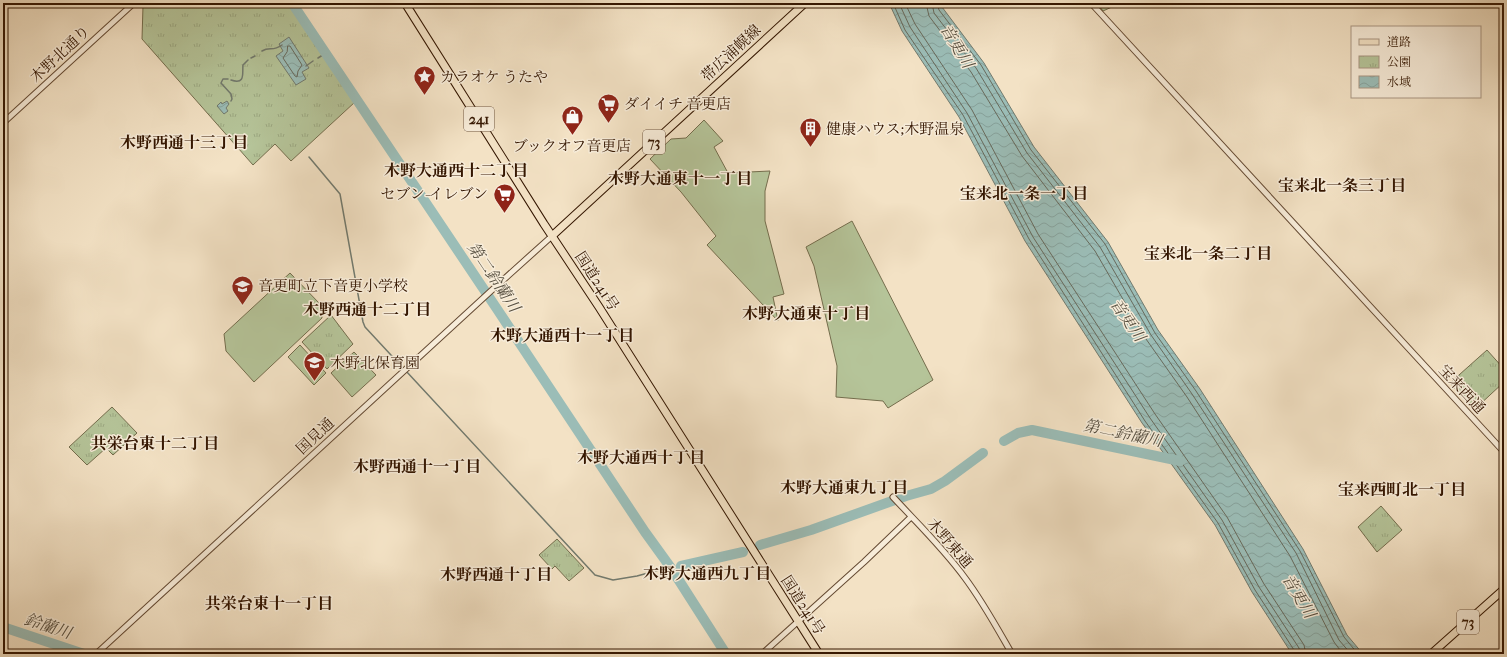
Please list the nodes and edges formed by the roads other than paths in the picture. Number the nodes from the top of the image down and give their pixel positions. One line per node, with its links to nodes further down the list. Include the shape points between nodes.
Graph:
1 (134, 3): 5 (street, 木野北通り)
2 (405, 3): 6 (main road, 国道241号 / 241)
3 (805, 3): 6 (main road, 帯広浦幌線 / 73)
4 (1091, 3): 7 (street, 宝来西通)
5 (3, 123)
6 (552, 236): 11 (main road, 国道241号 / 241); 12 (street, 国見通)
7 (1504, 452)
8 (893, 498): 9 (street)
9 (911, 517): 11 (street, 木野東通); 15 (street, 木野東通, via 965,578)
10 (1504, 589): 16 (main road, 73)
11 (798, 621): 13 (street, 木野東通); 14 (main road, 国道241号 / 241)
12 (97, 653)
13 (762, 654)
14 (819, 654)
15 (1012, 654)
16 (1431, 654)

